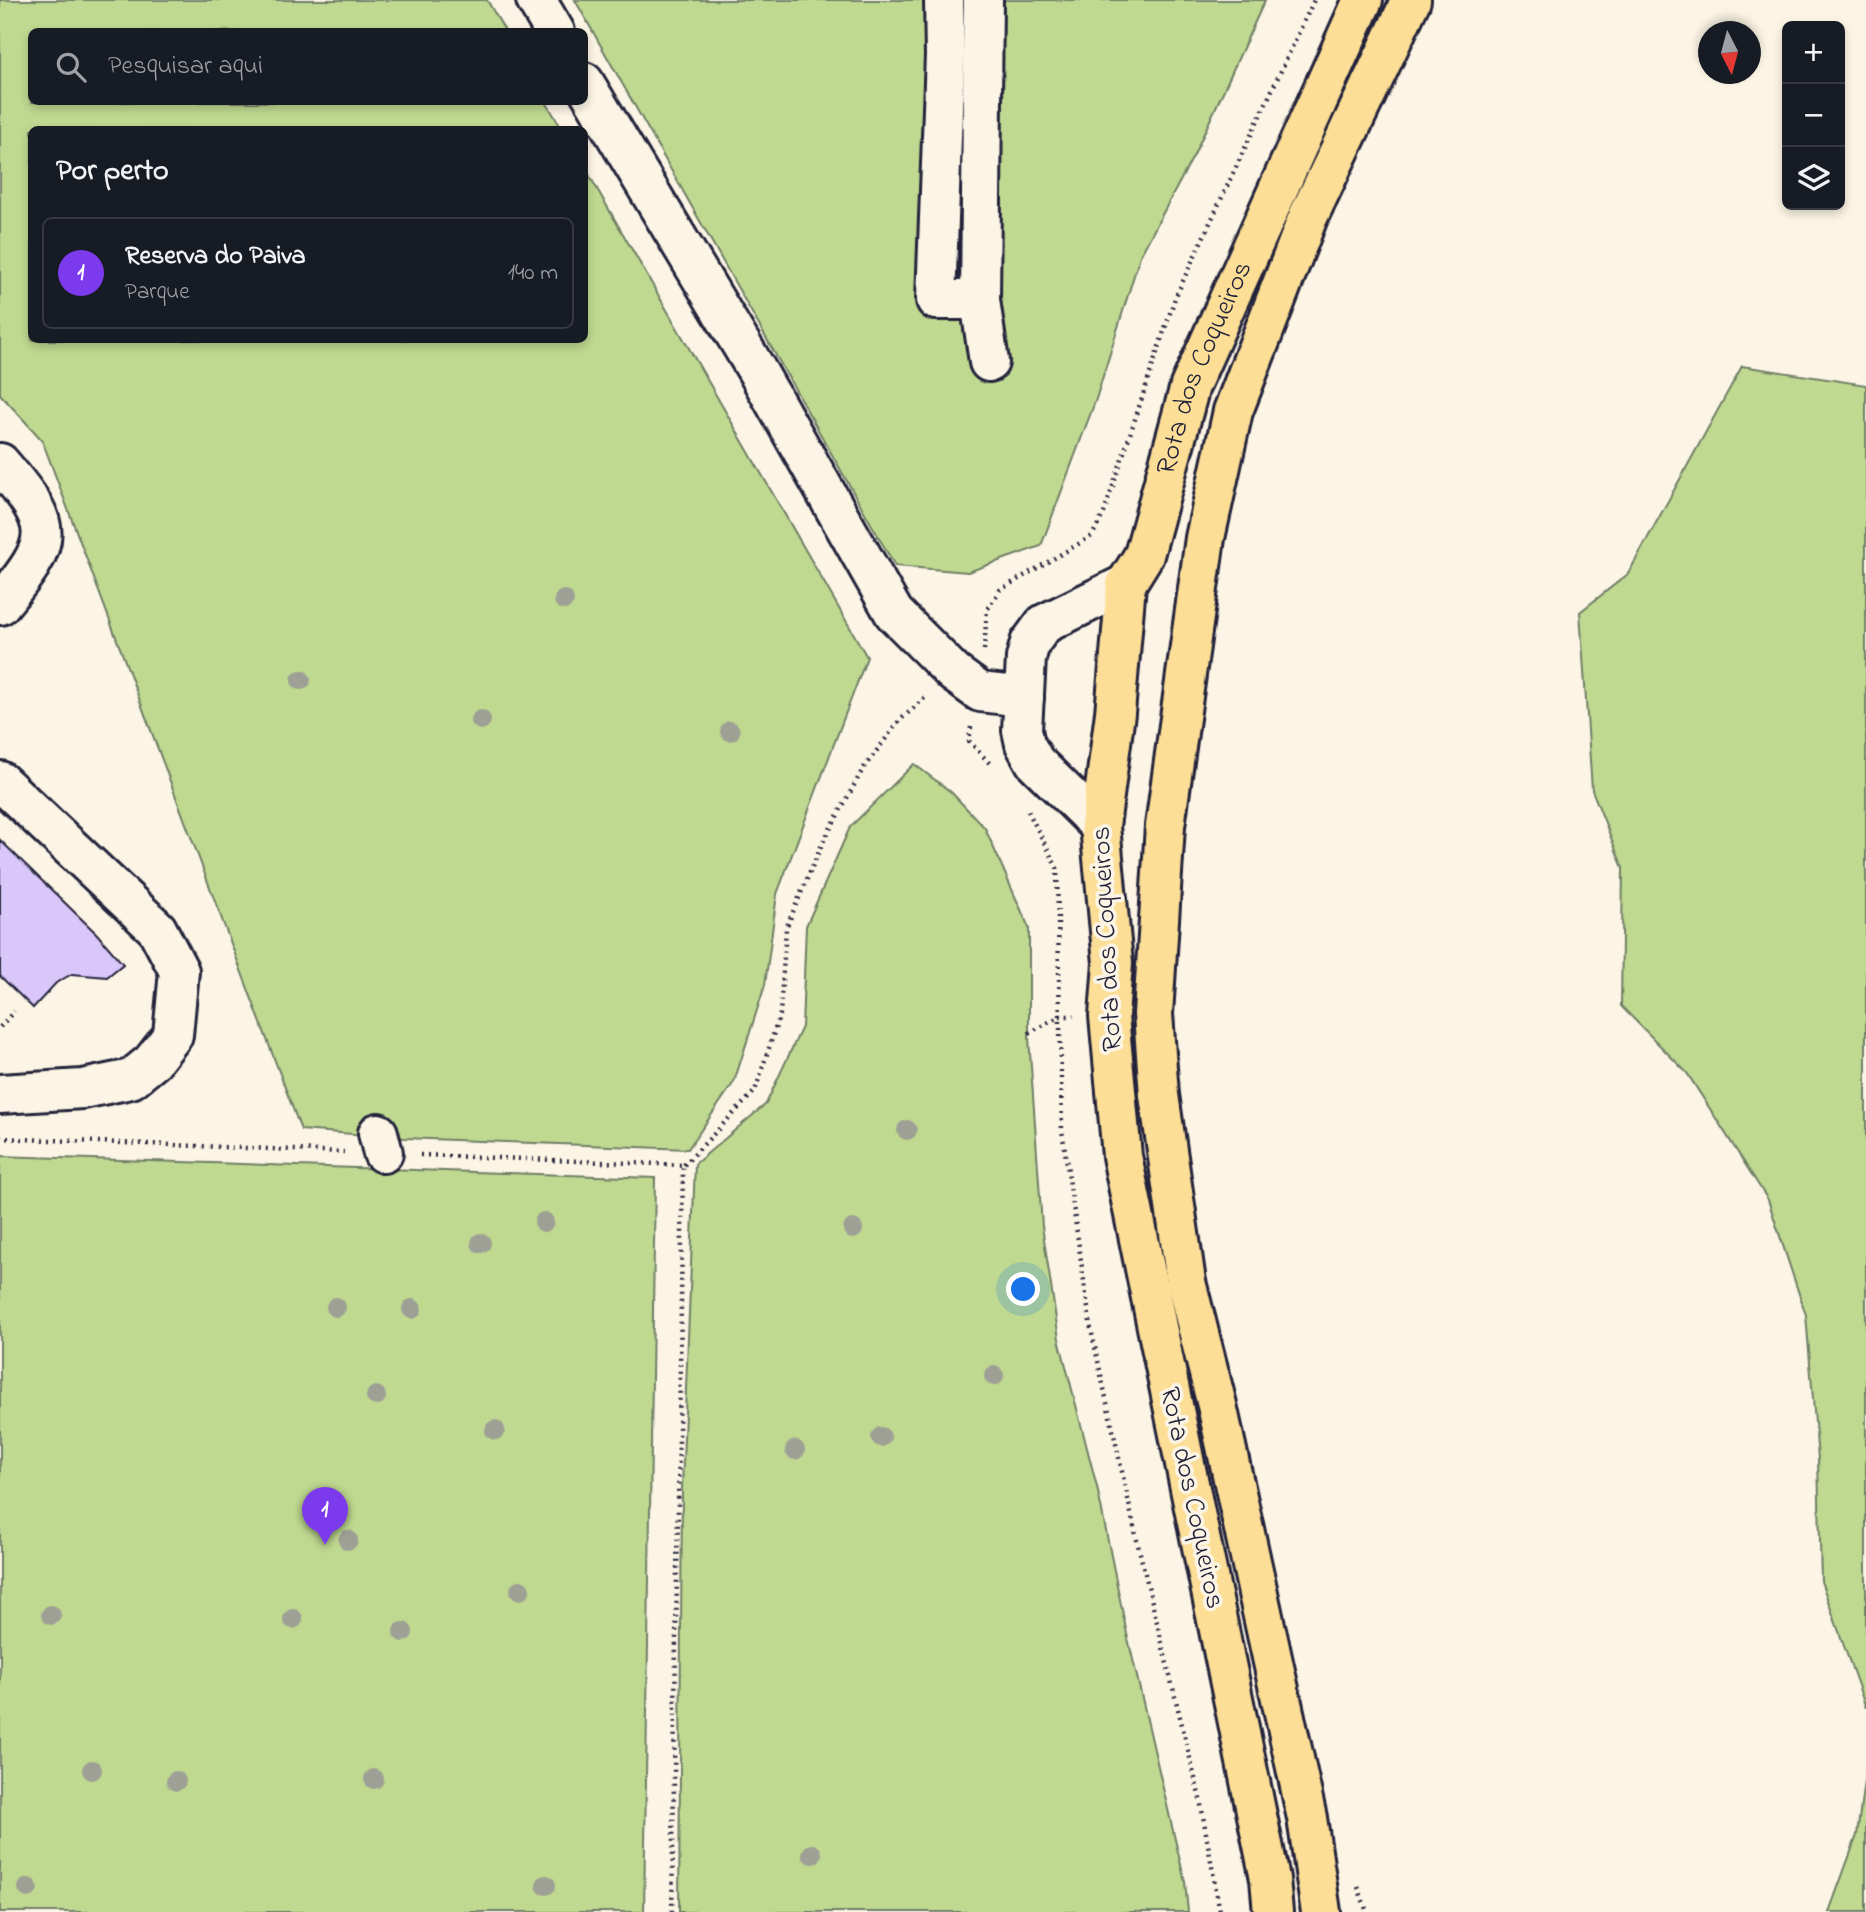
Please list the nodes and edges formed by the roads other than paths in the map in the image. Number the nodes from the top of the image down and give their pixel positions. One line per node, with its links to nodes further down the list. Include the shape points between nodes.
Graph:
1 (536, 0): 6 (street)
2 (944, 0): 7 (street)
3 (983, 0): 8 (street)
4 (1363, 0): 13 (main road, Rota dos Coqueiros, via 1190,386 1143,555)
5 (1410, 0): 20 (main road, Rota dos Coqueiros, via 1308,217 1233,411 1205,538 1165,825 1153,1014 1159,1095 1186,1282 1307,1818)
6 (553, 28)
7 (945, 55): 8 (street); 10 (street, via 936,300)
8 (984, 55): 10 (street)
9 (588, 89): 15 (street, via 894,613 954,673 980,692)
10 (980, 300): 11 (street)
11 (989, 362)
12 (0, 463): 14 (street, via 31,499 40,519 42,548)
13 (1126, 584): 15 (street, via 1044,624 1030,643); 17 (main road, Rota dos Coqueiros)
14 (0, 605)
15 (1024, 697): 17 (street, via 1022,730 1035,762)
16 (0, 781): 18 (street, via 157,929 179,971 173,1035 131,1079 83,1089)
17 (1100, 826): 19 (main road, Rota dos Coqueiros, via 1113,963 1109,1016 1122,1156 1270,1879)
18 (0, 1094)
19 (1273, 1912)
20 (1321, 1912)

